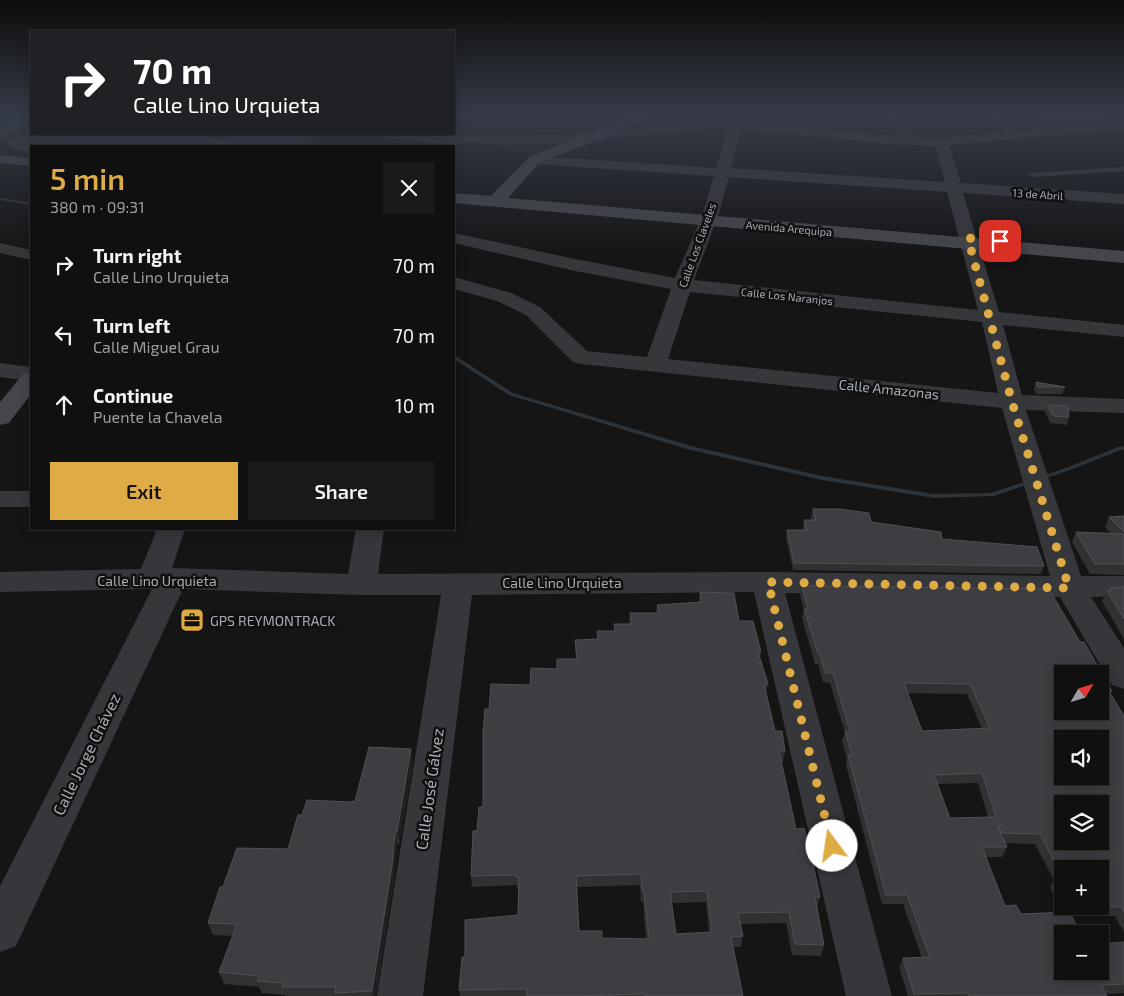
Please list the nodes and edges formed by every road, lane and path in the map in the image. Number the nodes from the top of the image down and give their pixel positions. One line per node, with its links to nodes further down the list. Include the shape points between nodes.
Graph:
1 (535, 161): 11 (main road)
2 (583, 161): 6 (street, 13 de Abril)
3 (724, 161): 6 (street, Calle Los Claveles)
4 (947, 161): 8 (street)
5 (1124, 169): 7 (lane)
6 (721, 172): 8 (street, 13 de Abril); 13 (street, Calle Los Claveles)
7 (1032, 175)
8 (954, 188): 12 (street, 13 de Abril); 15 (street)
9 (455, 193): 11 (main road, Avenida Arequipa)
10 (455, 198): 11 (main road, Avenida Arequipa)
11 (497, 199): 13 (main road, Avenida Arequipa)
12 (1124, 199)
13 (709, 218): 15 (main road, Avenida Arequipa); 21 (street, Calle Los Claveles)
14 (455, 238): 21 (street, Calle Los Naranjos)
15 (969, 241): 17 (main road, Avenida Arequipa); 19 (main road, Avenida Arequipa); 22 (street)
16 (0, 248): 18 (street)
17 (1124, 252)
18 (30, 255)
19 (1124, 257)
20 (455, 283): 24 (street, Calle Amazonas, via 504,296 533,311 581,357)
21 (682, 285): 22 (street, Calle Los Naranjos); 24 (street, Calle Los Claveles)
22 (991, 318): 23 (street, Calle Los Naranjos); 30 (street)
23 (1124, 331)
24 (655, 365): 30 (street, Calle Amazonas)
25 (0, 370): 26 (street)
26 (30, 374)
27 (30, 380): 31 (main road)
28 (30, 399): 32 (main road)
29 (1124, 406): 30 (street, Calle Amazonas)
30 (1015, 410): 43 (street)
31 (0, 418)
32 (0, 434)
33 (0, 499): 34 (street)
34 (30, 500)
35 (171, 530): 37 (street, Calle Jorge Chávez)
36 (370, 530): 41 (street)
37 (163, 578): 38 (street, Calle Lino Urquieta); 41 (street, Calle Lino Urquieta); 45 (street, Calle Jorge Chávez)
38 (0, 582)
39 (768, 582): 40 (street, Calle Lino Urquieta); 43 (street, Calle Lino Urquieta); 47 (street)
40 (458, 583): 41 (street, Calle Lino Urquieta); 46 (street, Calle José Gálvez)
41 (362, 585)
42 (1124, 586): 43 (street, Calle Lino Urquieta)
43 (1069, 588): 44 (street)
44 (1124, 676)
45 (0, 931)
46 (400, 996)
47 (869, 996)

